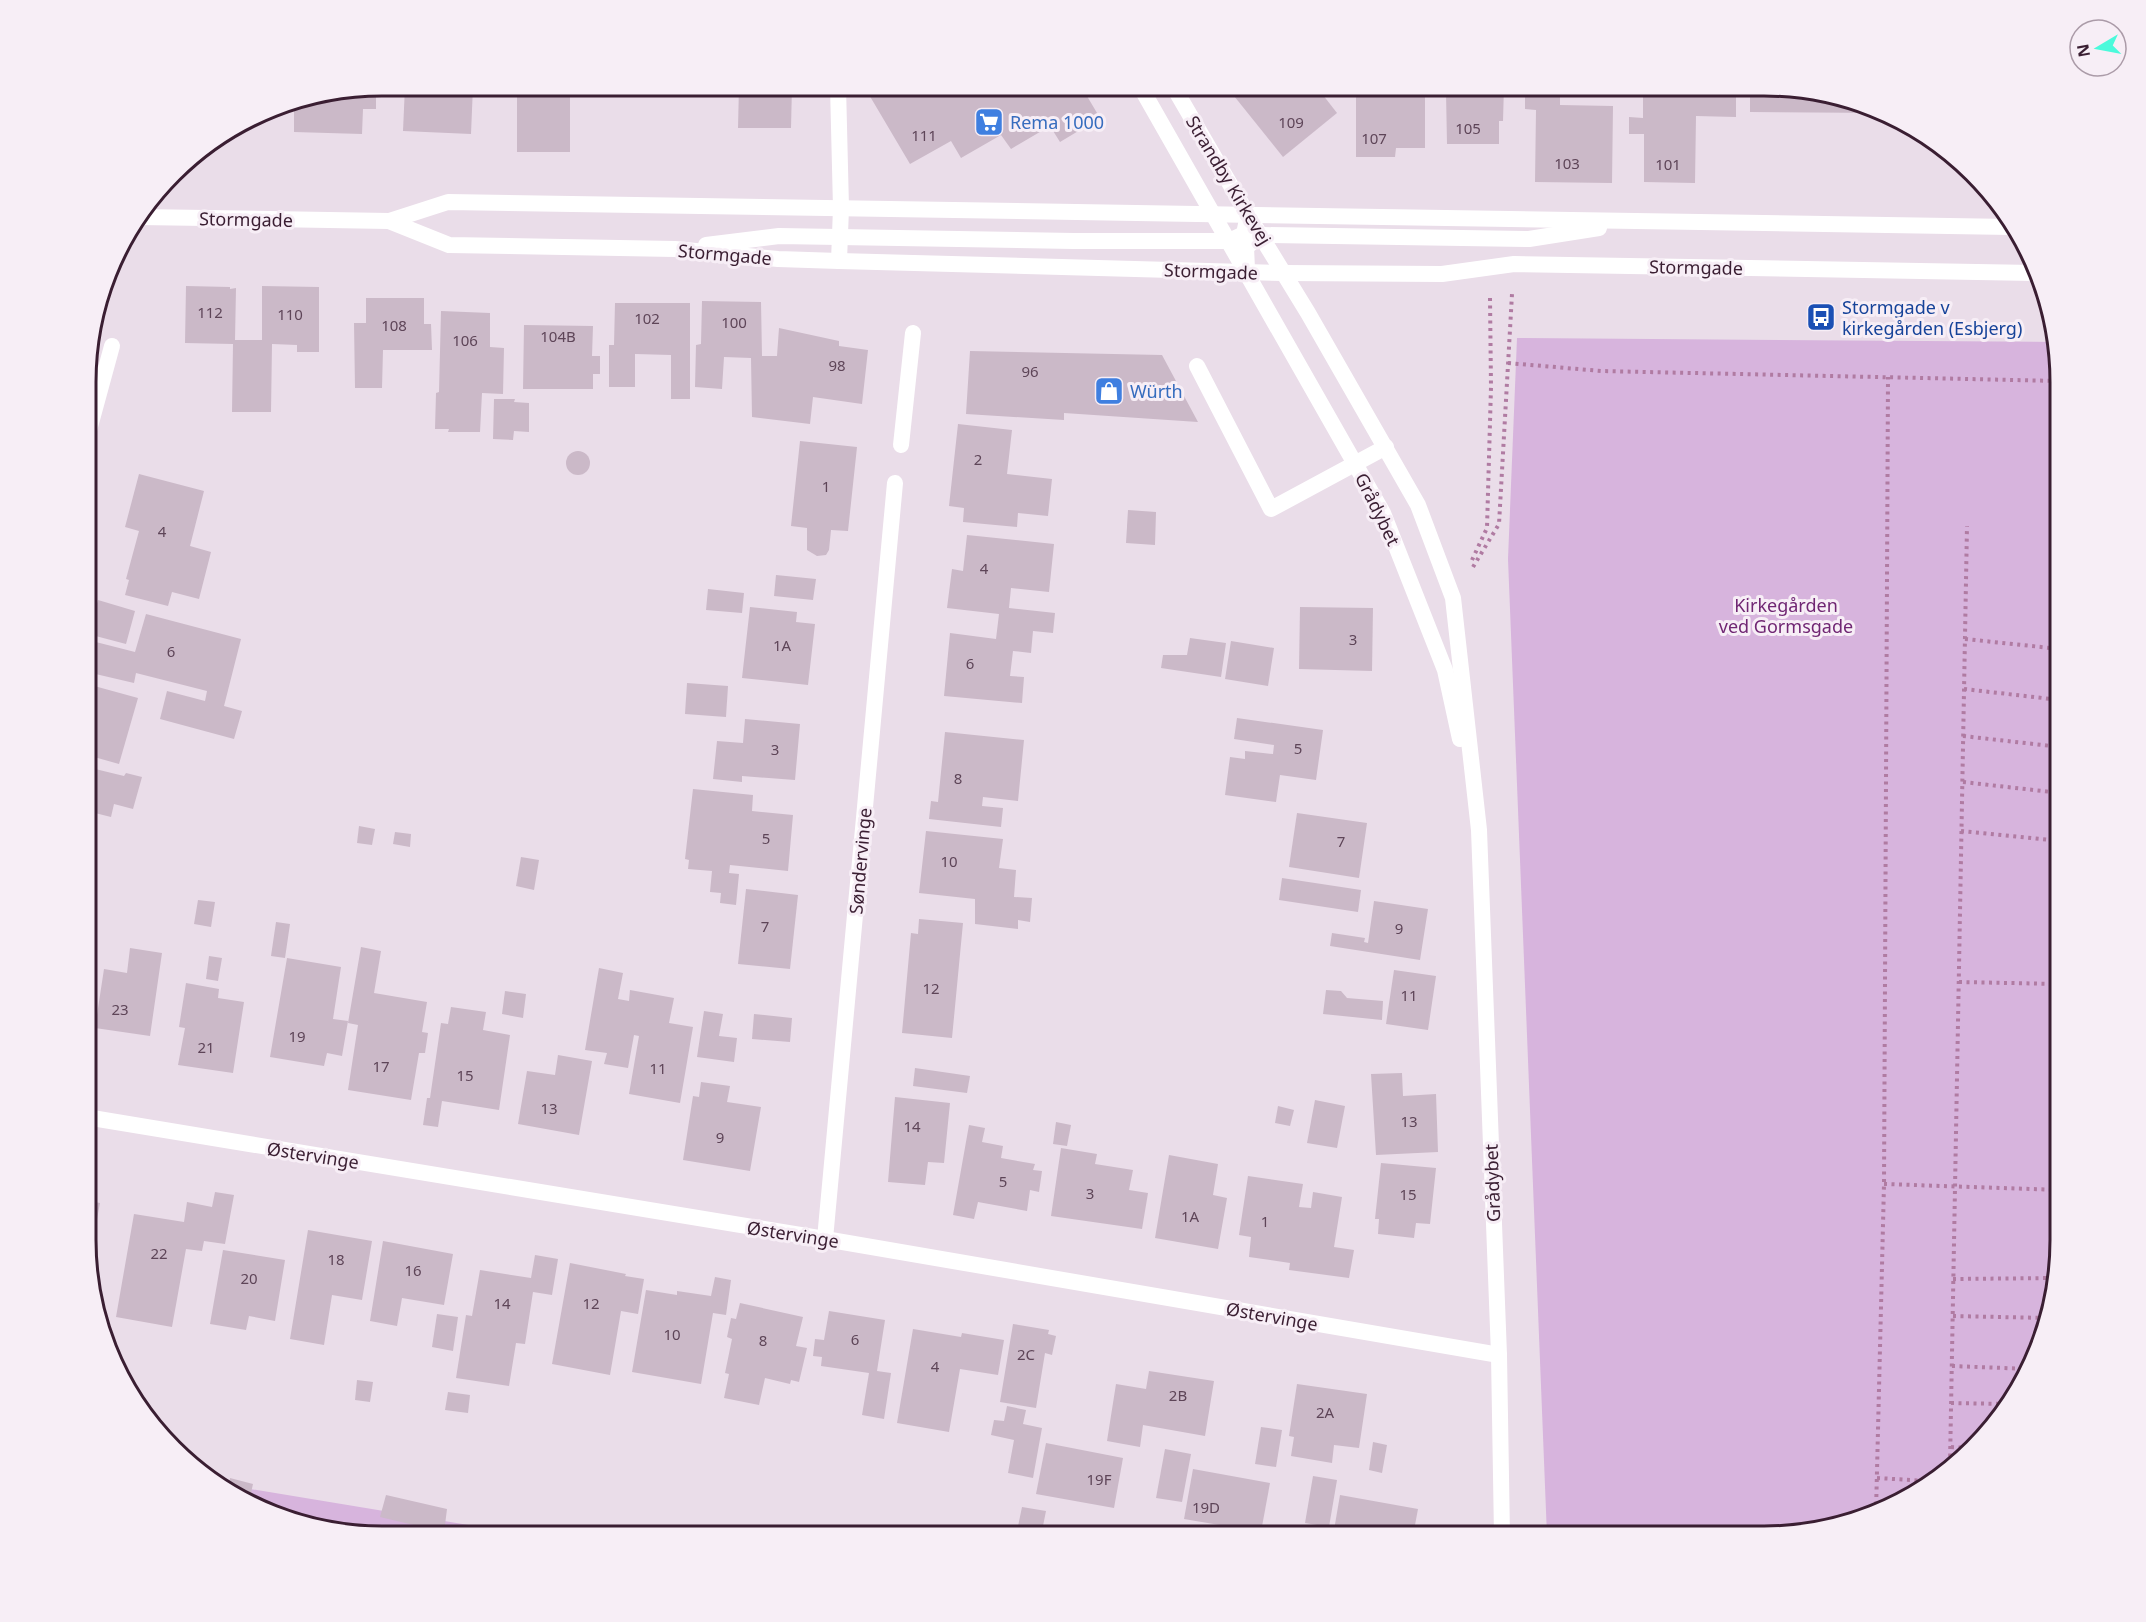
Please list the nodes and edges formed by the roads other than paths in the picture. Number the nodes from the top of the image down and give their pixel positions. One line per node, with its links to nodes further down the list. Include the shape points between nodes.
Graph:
1 (838, 96): 4 (street)
2 (1146, 96): 5 (street, Strandby Kirkevej)
3 (1179, 96): 6 (street, Strandby Kirkevej)
4 (841, 208): 5 (street, Stormgade); 8 (street, Stormgade, via 448,202); 12 (street)
5 (1213, 214): 6 (street, Stormgade); 13 (street, Grådybet)
6 (1248, 214): 9 (street, Stormgade); 11 (street, Strandby Kirkevej); 13 (street, via 1244,234)
7 (148, 217): 8 (street, Stormgade)
8 (389, 221): 14 (street, Stormgade, via 449,245)
9 (1644, 221): 10 (street, Stormgade); 11 (street, via 1529,239)
10 (2004, 227)
11 (1262, 235): 16 (street, via 1246,247); 17 (street, Strandby Kirkevej)
12 (840, 237): 13 (street); 14 (street, via 779,236); 15 (street)
13 (1229, 241): 16 (street, Grådybet)
14 (675, 249): 15 (street, Stormgade)
15 (839, 261): 16 (street, Stormgade)
16 (1248, 273): 17 (street, Stormgade); 25 (street, Grådybet)
17 (1284, 273): 18 (street, Stormgade, via 1442,274 1514,264); 24 (street, Grådybet)
18 (2028, 273)
19 (913, 333): 23 (street)
20 (112, 346): 22 (street)
21 (1197, 366): 25 (street, via 1271,508)
22 (96, 405)
23 (901, 445)
24 (1386, 447): 25 (street); 27 (street, Grådybet, via 1418,505 1453,598)
25 (1355, 464): 27 (street, Grådybet, via 1383,513 1445,670)
26 (895, 483): 29 (street, Søndervinge)
27 (1479, 830): 30 (street, Grådybet)
28 (96, 1119): 29 (street, Østervinge)
29 (825, 1239): 30 (street, Østervinge)
30 (1498, 1355): 31 (street, Grådybet)
31 (1502, 1526)

